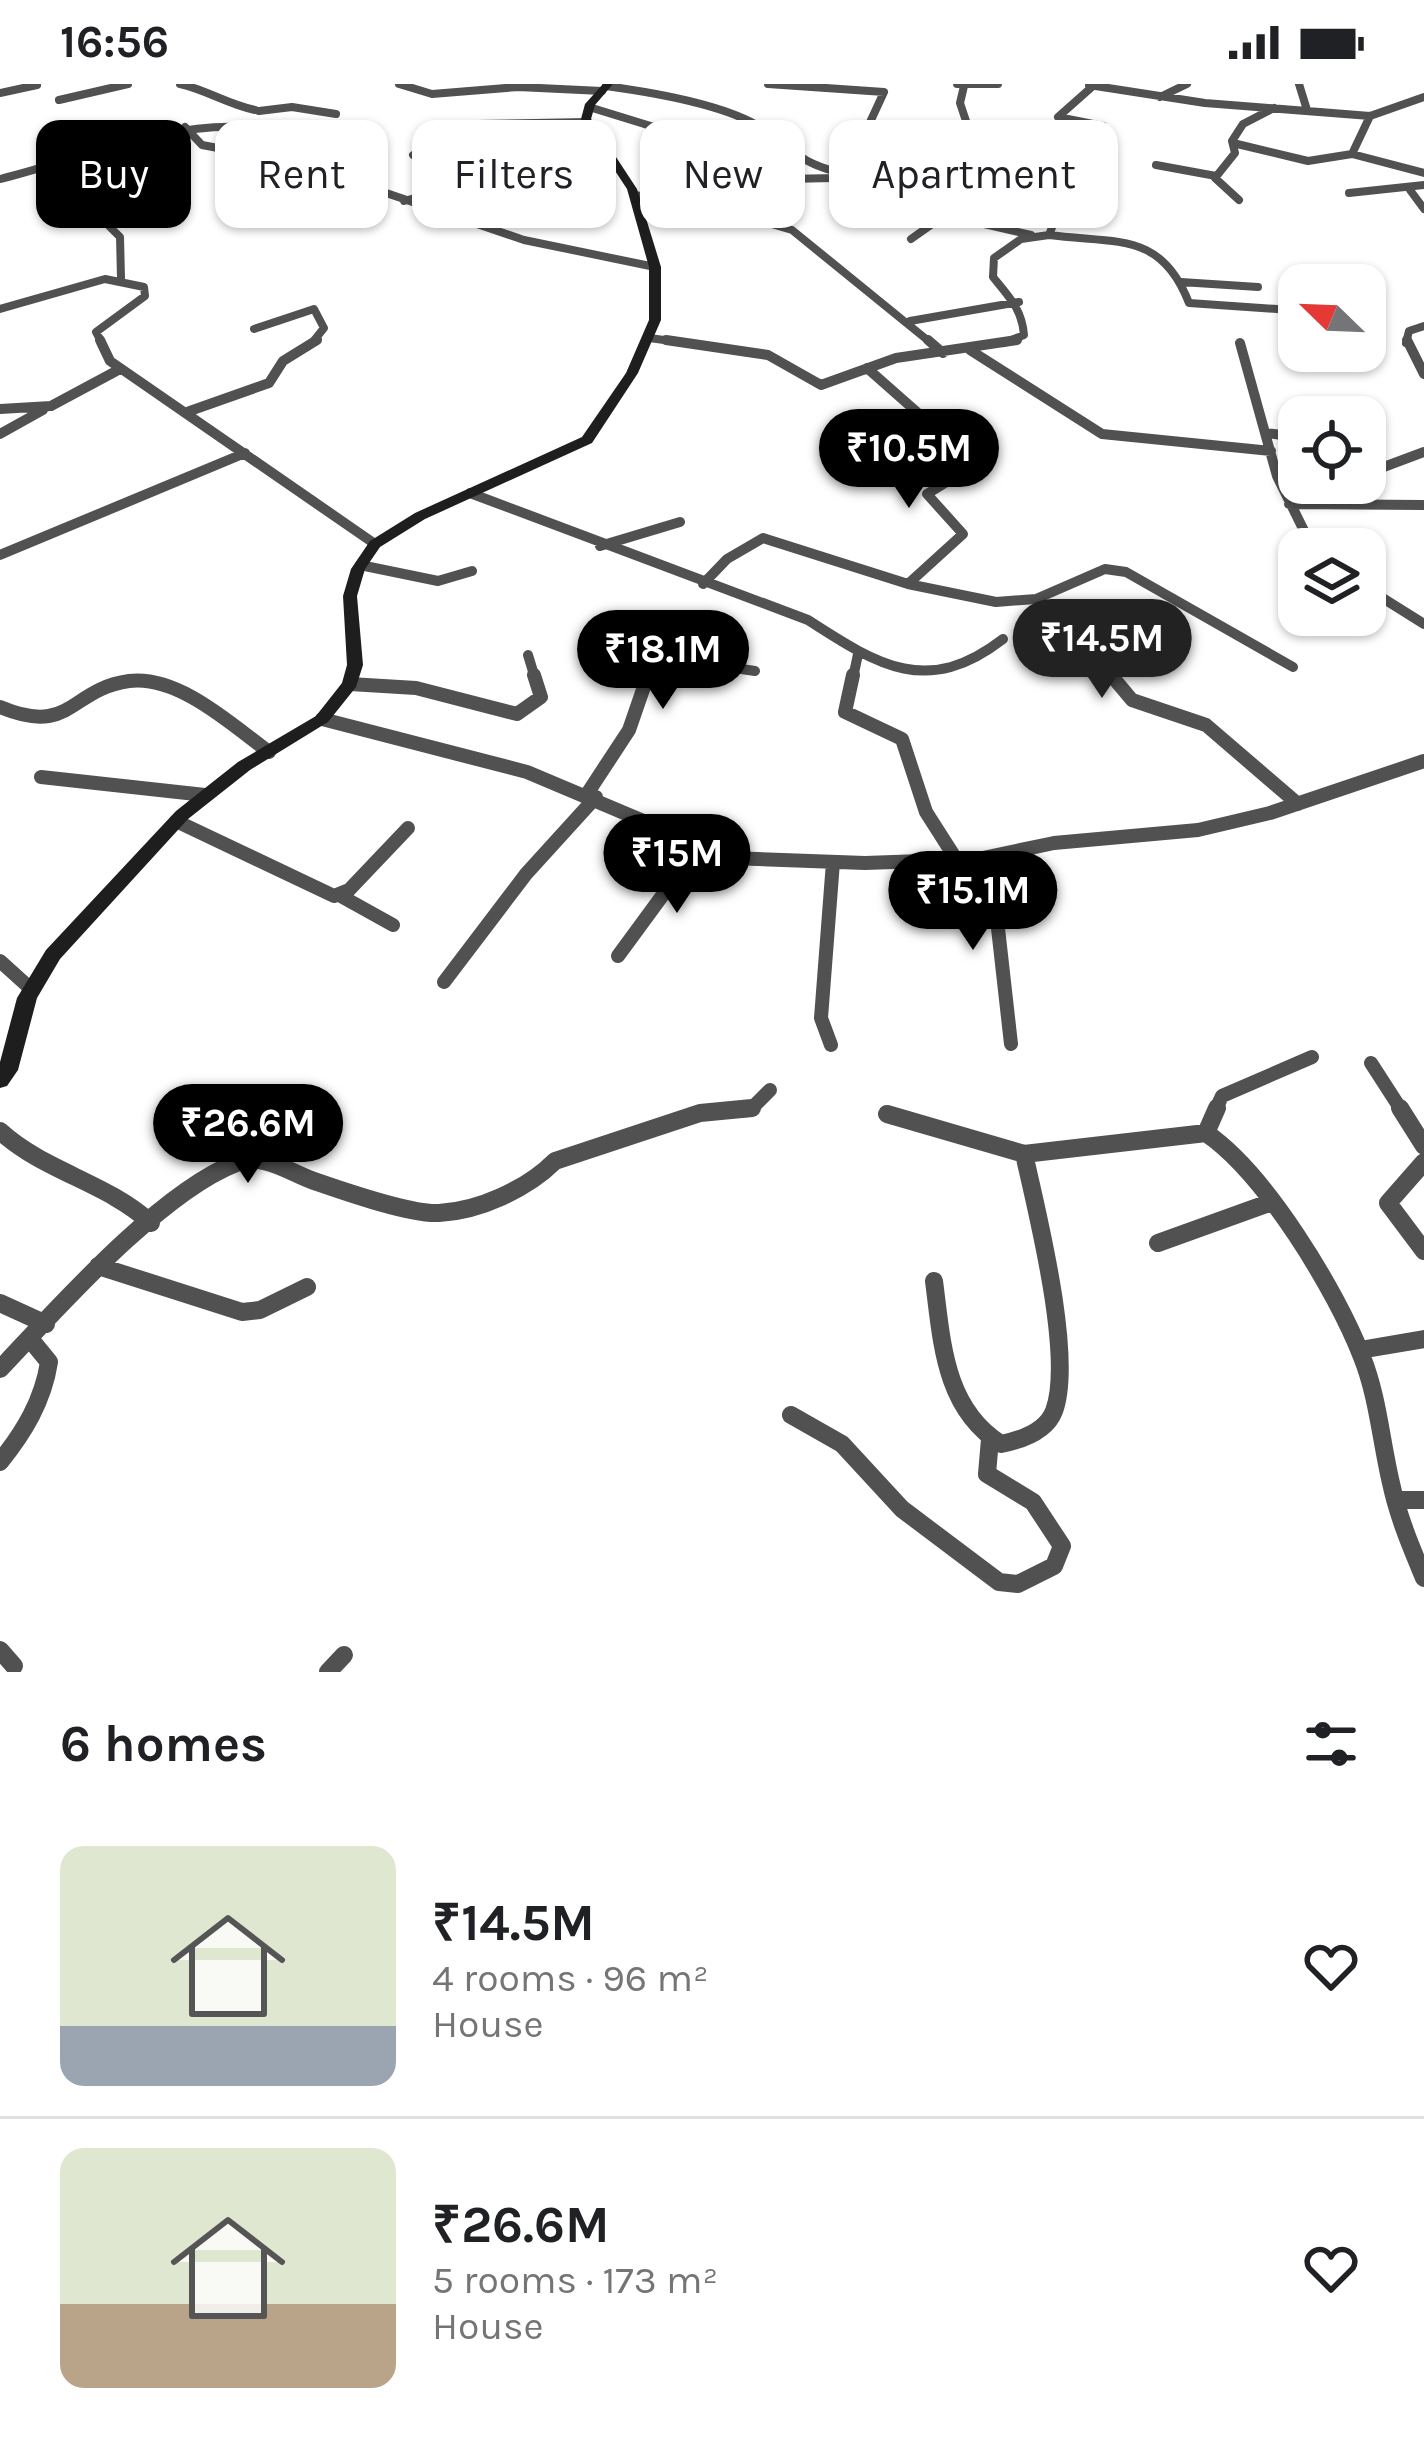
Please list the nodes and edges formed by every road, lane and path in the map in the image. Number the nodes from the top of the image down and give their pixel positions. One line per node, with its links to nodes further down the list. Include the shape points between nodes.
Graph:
1 (128, 84): 18 (street)
2 (180, 84): 21 (street)
3 (399, 84): 12 (street, via 432,94)
4 (767, 84): 5 (street); 27 (street, via 884,92)
5 (778, 84)
6 (998, 84): 10 (street)
7 (1186, 84): 17 (street)
8 (1299, 84): 20 (street)
9 (37, 85): 15 (street)
10 (960, 85): 28 (street)
11 (1089, 85): 13 (street); 54 (street, via 1058,119 1103,126 1073,163 1072,189)
12 (507, 86): 14 (street)
13 (1110, 86): 17 (street)
14 (605, 87): 23 (street); 35 (street, via 759,126 801,162)
15 (0, 93)
16 (1424, 97): 24 (street)
17 (1160, 98): 19 (street)
18 (59, 100)
19 (1274, 108): 20 (street); 31 (street, via 1243,124)
20 (1307, 110): 24 (street)
21 (257, 112): 22 (street, via 299,107); 25 (street); 29 (street)
22 (336, 114)
23 (588, 115): 26 (street); 30 (street); 43 (street)
24 (1370, 116): 32 (street)
25 (279, 120)
26 (526, 120)
27 (871, 120)
28 (966, 120)
29 (191, 126)
30 (640, 127)
31 (1233, 143): 32 (street, via 1308,161); 37 (street, via 1235,154)
32 (1352, 154): 36 (street)
33 (1156, 165): 37 (street)
34 (36, 167): 38 (street)
35 (829, 170)
36 (1424, 172)
37 (1216, 176): 46 (street)
38 (0, 179)
39 (1424, 185): 40 (street)
40 (1410, 190): 41 (street); 48 (street)
41 (1348, 193)
42 (388, 195): 47 (street)
43 (634, 195): 44 (street); 56 (street)
44 (640, 196)
45 (412, 199): 47 (street)
46 (1239, 200)
47 (404, 201): 56 (street, via 524,240)
48 (1424, 209)
49 (111, 228): 57 (street, via 120,237)
50 (785, 228): 63 (street)
51 (927, 228): 55 (street)
52 (1001, 228): 53 (street)
53 (1031, 235): 54 (street); 60 (street, via 994,258 993,278)
54 (1048, 235): 58 (street, via 1153,249)
55 (911, 239)
56 (656, 267): 66 (street)
57 (122, 278): 61 (street); 71 (street, via 147,293 94,337)
58 (1181, 282): 59 (street); 62 (street, via 1189,303)
59 (1258, 287)
60 (1019, 302): 63 (street); 68 (street, via 1021,339)
61 (0, 309)
62 (1277, 309)
63 (910, 321): 69 (street)
64 (1424, 326): 72 (street, via 1406,343)
65 (254, 329): 75 (street, via 314,309 324,328 269,383)
66 (649, 338): 70 (street, via 768,355 814,384); 86 (street, via 587,440)
67 (1240, 343): 77 (street)
68 (970, 350): 69 (street); 80 (street, via 1102,434)
69 (943, 352): 70 (street)
70 (867, 368): 76 (street)
71 (120, 369): 73 (street); 75 (street)
72 (1424, 374)
73 (51, 406): 74 (street); 78 (street)
74 (0, 409)
75 (187, 412): 82 (street)
76 (934, 430): 83 (street); 98 (street, via 974,465 927,494 963,534)
77 (1266, 433): 79 (street); 80 (street)
78 (0, 434)
79 (1278, 434)
80 (1271, 451): 85 (street)
81 (1424, 452): 84 (street)
82 (245, 453): 92 (street); 94 (street)
83 (861, 453)
84 (1386, 466)
85 (1278, 472)
86 (470, 494): 92 (street); 93 (street)
87 (1289, 504): 91 (street)
88 (1371, 504): 89 (street)
89 (1424, 505)
90 (680, 521): 93 (street)
91 (1302, 528)
92 (375, 544): 95 (street)
93 (600, 546): 97 (street)
94 (0, 556)
95 (360, 566): 96 (street, via 438,581); 107 (street, via 350,596)
96 (472, 572)
97 (703, 584): 98 (street, via 763,538); 103 (street, via 808,620)
98 (908, 584): 99 (street, via 996,602)
99 (1036, 598): 105 (street, via 1105,569 1126,572); 115 (street, via 1055,608 1132,700 1206,725)
100 (1386, 600): 101 (street)
101 (1424, 624)
102 (1003, 638): 103 (street, via 984,657 925,675)
103 (858, 654): 120 (street, via 845,712 902,739 926,812)
104 (527, 655): 107 (street, via 541,697 517,714 416,688)
105 (1293, 667)
106 (755, 671): 114 (street, via 661,657)
107 (350, 684): 109 (street)
108 (0, 707): 110 (street, via 26,718 62,717 138,681 193,700)
109 (322, 719): 110 (street); 114 (street)
110 (269, 752): 113 (street)
111 (1424, 761): 115 (street)
112 (41, 777): 113 (street)
113 (205, 795): 116 (street)
114 (592, 796): 118 (street); 126 (street)
115 (1298, 804): 119 (street, via 1198,830)
116 (172, 825): 122 (street); 127 (street)
117 (408, 828): 122 (street)
118 (698, 847): 121 (street, via 724,858); 124 (street)
119 (990, 857): 120 (street); 128 (street)
120 (956, 859): 121 (street)
121 (833, 862): 129 (street, via 821,1018)
122 (339, 895): 123 (street)
123 (393, 925)
124 (618, 956)
125 (0, 961): 127 (street)
126 (444, 982)
127 (31, 989): 132 (street)
128 (1011, 1044)
129 (831, 1045)
130 (1312, 1057): 136 (street, via 1222,1096)
131 (1371, 1063): 137 (street)
132 (0, 1081)
133 (770, 1090): 141 (street, via 741,1113 700,1113 555,1161 537,1179 464,1209 410,1209 249,1159 222,1168)
134 (887, 1114): 138 (street)
135 (0, 1131): 141 (street, via 33,1162 127,1201)
136 (1206, 1133): 138 (street); 140 (street, via 1228,1145)
137 (1424, 1145)
138 (1024, 1154): 154 (street, via 1050,1282 1057,1402 1045,1424 1015,1443)
139 (1424, 1162): 143 (street, via 1388,1203)
140 (1269, 1203): 142 (street); 151 (street)
141 (151, 1222): 144 (street)
142 (1158, 1243)
143 (1424, 1251)
144 (98, 1267): 146 (street, via 242,1312); 148 (street)
145 (934, 1281): 154 (street, via 948,1377)
146 (307, 1287)
147 (0, 1303): 148 (street)
148 (46, 1324): 149 (street)
149 (31, 1340): 152 (street); 155 (street, via 50,1362 48,1379)
150 (1424, 1340): 151 (street)
151 (1360, 1350): 156 (street)
152 (0, 1369)
153 (791, 1415): 154 (street, via 842,1444 902,1509 999,1582 1018,1584 1054,1566 1062,1546 1034,1502 987,1474)
154 (990, 1439)
155 (0, 1462)
156 (1395, 1500): 157 (street); 158 (street)
157 (1424, 1500)
158 (1424, 1579)
159 (344, 1655): 160 (street)
160 (328, 1672)

